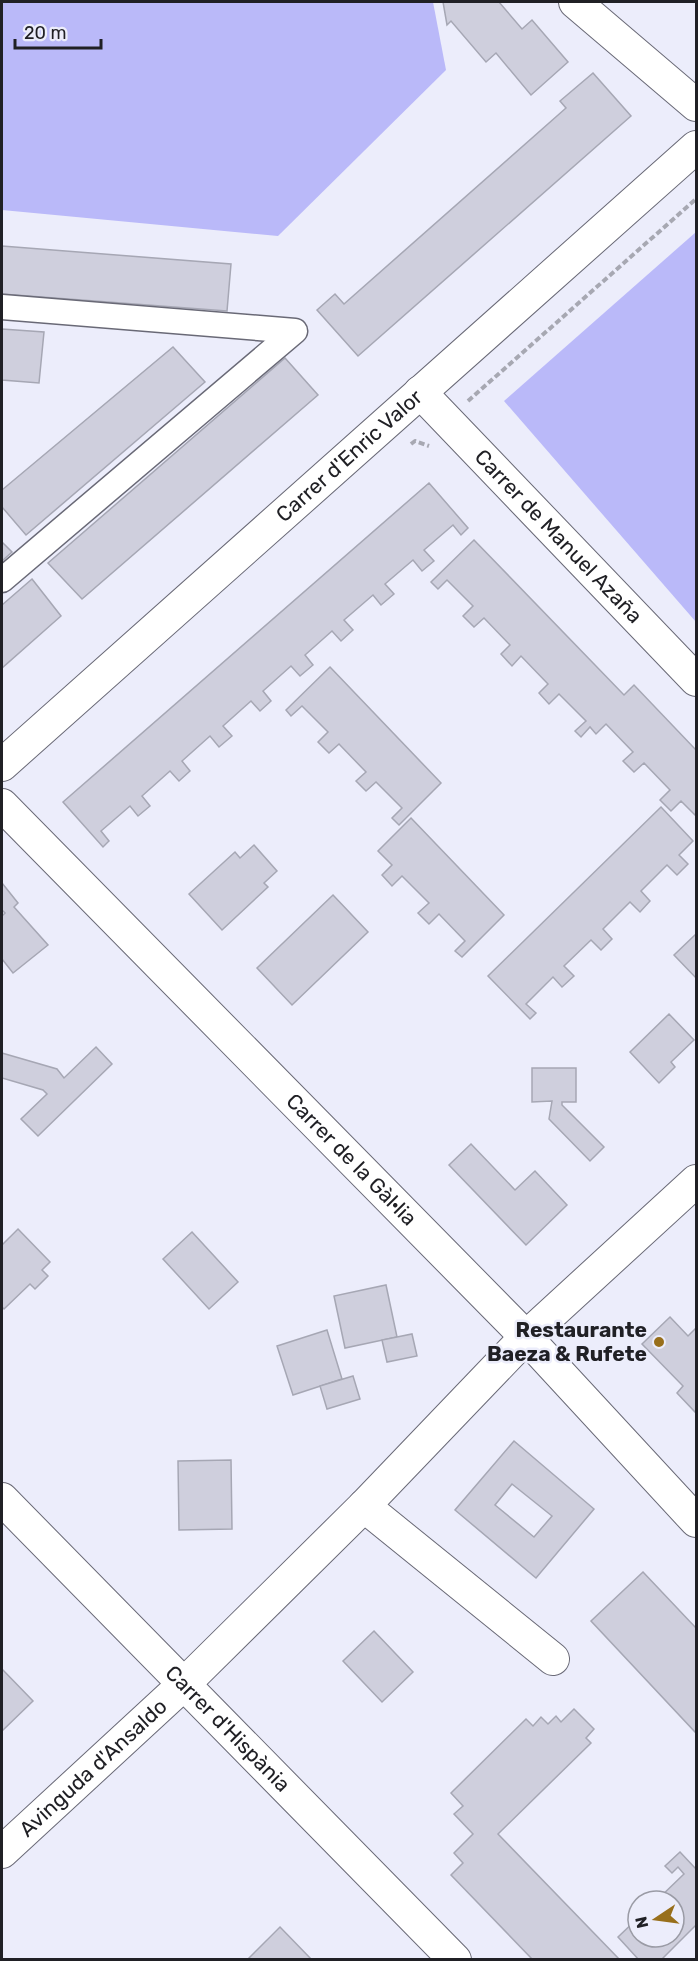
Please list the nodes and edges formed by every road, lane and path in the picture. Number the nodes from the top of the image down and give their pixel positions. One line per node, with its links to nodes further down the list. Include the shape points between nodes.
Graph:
1 (575, 2): 2 (street)
2 (696, 105)
3 (696, 147): 6 (street, Carrer d'Enric Valor)
4 (696, 199): 7 (path, via 468,401 482,427)
5 (2, 307): 9 (street, via 296,331)
6 (420, 392): 7 (street, Carrer de Manuel Azaña); 11 (street, Carrer d'Enric Valor)
7 (467, 440): 8 (path, via 451,454 415,441); 10 (street, Carrer de Manuel Azaña)
8 (406, 449)
9 (2, 580)
10 (696, 680)
11 (2, 765)
12 (2, 805): 14 (street, Carrer de la Gàl·lia)
13 (696, 1180): 14 (street, Avinguda d'Ansaldo)
14 (526, 1337): 16 (street, Avinguda d'Ansaldo); 17 (street, Carrer de la Gàl·lia)
15 (2, 1499): 20 (street, Carrer d'Hispània)
16 (364, 1506): 19 (street); 20 (street, Avinguda d'Ansaldo)
17 (696, 1521)
18 (2, 1530): 20 (street, Carrer d'Hispània)
19 (553, 1659)
20 (175, 1692): 21 (street, Avinguda d'Ansaldo); 22 (street, Carrer d'Hispània); 23 (street, Carrer d'Hispània)
21 (2, 1852)
22 (425, 1959)
23 (455, 1959)

